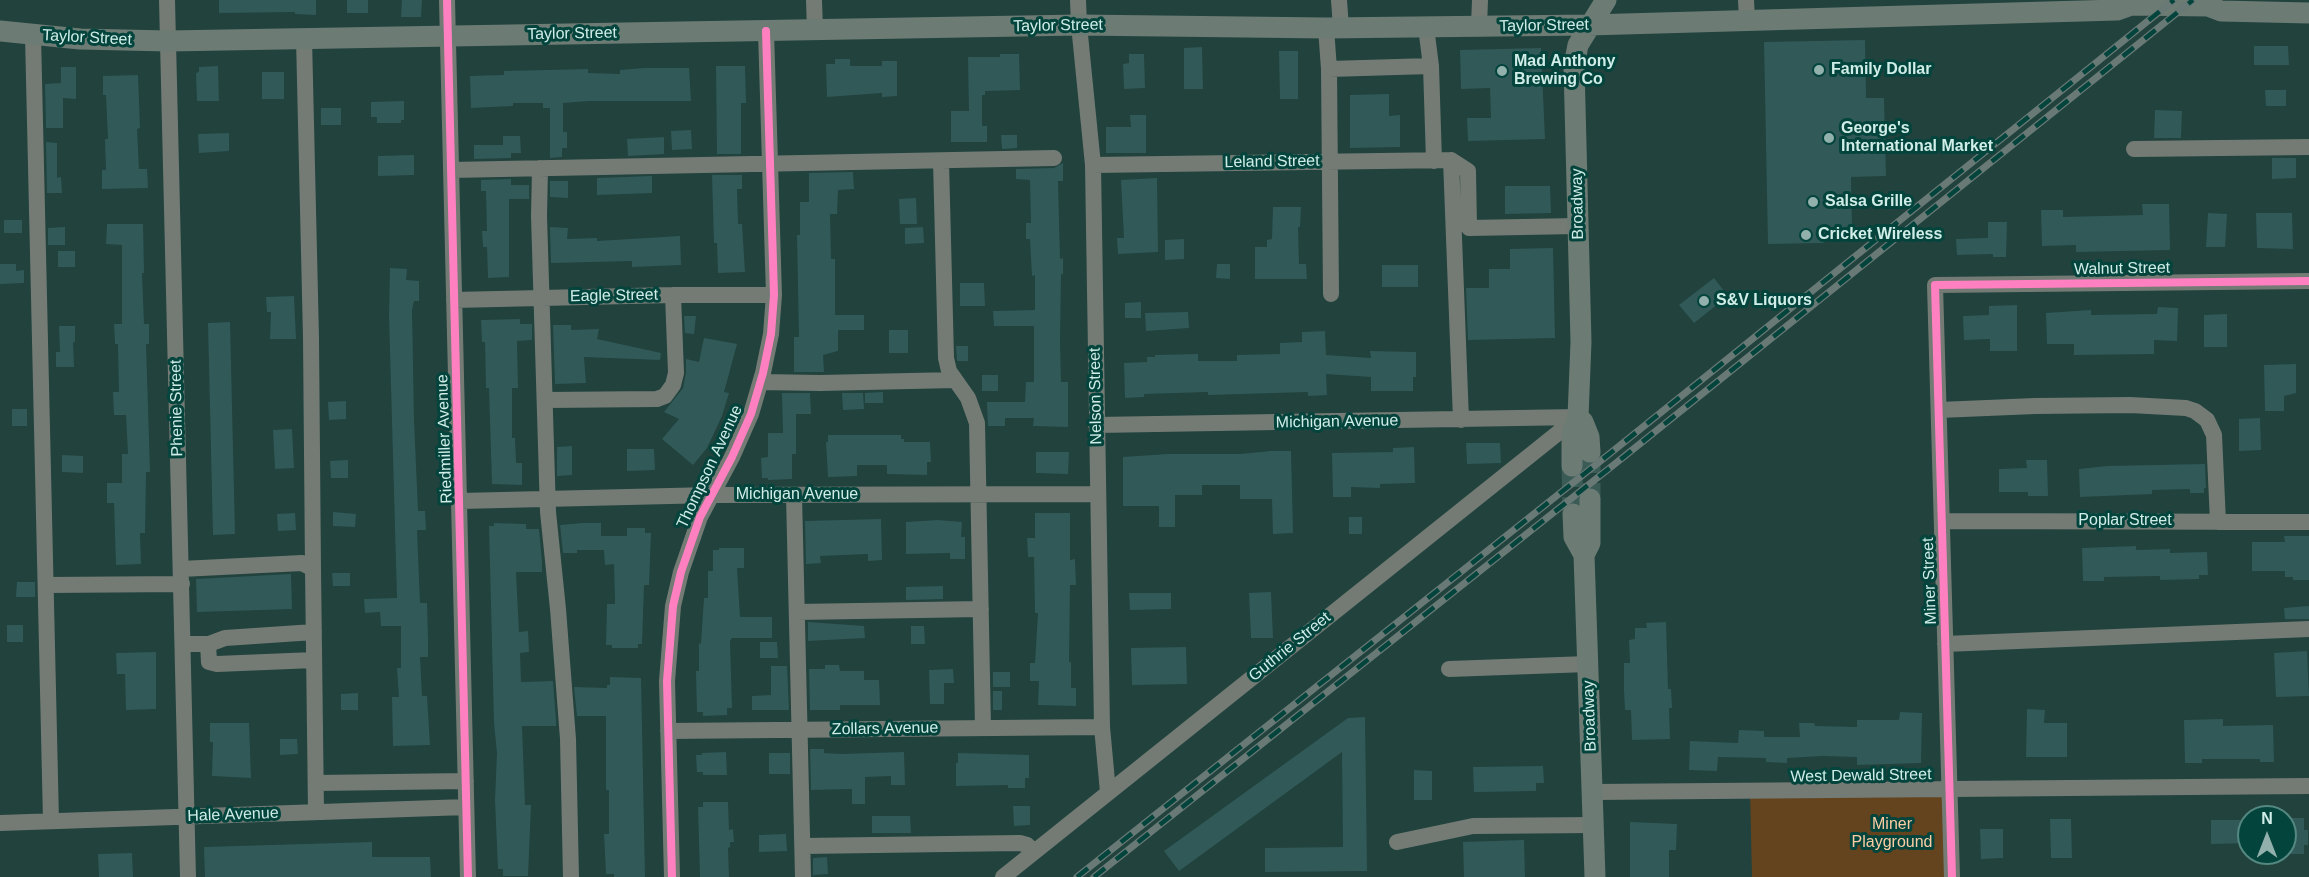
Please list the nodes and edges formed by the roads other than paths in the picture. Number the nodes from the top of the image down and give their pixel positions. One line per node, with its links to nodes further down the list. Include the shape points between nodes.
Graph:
1 (167, 0): 22 (street, Phenie Street)
2 (447, 0): 20 (street, Riedmiller Avenue)
3 (814, 0): 18 (street)
4 (1078, 0): 11 (street, Nelson Street)
5 (1340, 0): 15 (street)
6 (1480, 0): 13 (street)
7 (1606, 0): 12 (main road, Broadway)
8 (1954, 7): 9 (main road, Taylor Street); 10 (main road, Taylor Street, via 2117,10 2131,16 2207,17 2222,11)
9 (1747, 10): 12 (main road, Taylor Street)
10 (2309, 13)
11 (1079, 25): 15 (main road, Taylor Street); 18 (main road, Taylor Street); 32 (street, Nelson Street)
12 (1589, 25): 13 (main road, Taylor Street); 35 (main road, Broadway, via 1578,45 1574,66)
13 (1479, 26): 14 (main road, Taylor Street)
14 (1426, 27): 15 (main road, Taylor Street); 23 (street)
15 (1334, 28): 24 (street)
16 (0, 31): 19 (main road, Taylor Street)
17 (766, 31): 18 (main road, Taylor Street); 20 (main road, Taylor Street); 31 (street, Thompson Avenue)
18 (815, 31)
19 (33, 35): 22 (main road, Taylor Street); 66 (street)
20 (448, 36): 21 (main road, Taylor Street); 34 (street, Riedmiller Avenue)
21 (304, 38): 22 (main road, Taylor Street); 64 (street)
22 (168, 41): 65 (street, Phenie Street)
23 (1431, 66): 24 (street); 30 (street)
24 (1329, 69): 29 (street)
25 (2309, 147): 26 (street)
26 (2133, 149)
27 (1054, 158): 28 (street)
28 (941, 161): 31 (street); 43 (street, via 946,358)
29 (1330, 161): 30 (street, Leland Street); 32 (street, Leland Street); 38 (street)
30 (1442, 161): 35 (street, via 1468,171 1469,228); 48 (street)
31 (770, 164): 33 (street); 40 (street, Thompson Avenue)
32 (1094, 165): 49 (street, Nelson Street)
33 (540, 168): 34 (street); 41 (street)
34 (451, 170): 42 (street, Riedmiller Avenue)
35 (1578, 226): 47 (main road, Broadway)
36 (2309, 281): 37 (street, Walnut Street)
37 (1935, 285): 46 (street, Miner Street)
38 (1331, 294)
39 (673, 295): 40 (street, Eagle Street); 41 (street, Eagle Street); 45 (street, via 676,373 665,396)
40 (774, 295): 44 (street, Thompson Avenue)
41 (542, 298): 42 (street, Eagle Street); 45 (street)
42 (454, 300): 58 (street, Riedmiller Avenue)
43 (955, 380): 44 (street); 52 (street, via 969,398 977,423)
44 (761, 382): 54 (street, Thompson Avenue, via 751,414)
45 (546, 400): 56 (street)
46 (1939, 410): 60 (street, Miner Street); 61 (street, via 2130,405 2195,411 2206,420 2214,435)
47 (1578, 417): 48 (street, Michigan Avenue); 50 (main road, Broadway, via 1586,429); 51 (main road, Broadway, via 1572,434); 85 (street, Guthrie Street)
48 (1461, 420): 49 (street, Michigan Avenue)
49 (1096, 425): 53 (street, Nelson Street)
50 (1590, 452)
51 (1572, 466)
52 (977, 494): 53 (street, Michigan Avenue); 55 (street, Michigan Avenue); 67 (street)
53 (1097, 494): 77 (street, Nelson Street)
54 (712, 495): 55 (street, Michigan Avenue); 56 (street, Michigan Avenue); 80 (street, Thompson Avenue, via 690,543 673,606 667,681)
55 (794, 495): 68 (street)
56 (547, 498): 58 (street, Michigan Avenue); 98 (street, via 568,739)
57 (1590, 499): 63 (main road, Broadway, via 1590,543)
58 (460, 501): 81 (street, Riedmiller Avenue)
59 (1573, 514): 63 (main road, Broadway, via 1574,537)
60 (1942, 521): 61 (street, Poplar Street); 73 (street, Miner Street)
61 (2218, 522): 62 (street, Poplar Street)
62 (2309, 522)
63 (1584, 555): 75 (main road, Broadway)
64 (312, 569): 65 (street, via 302,563); 70 (street)
65 (181, 576): 66 (street); 71 (street, Phenie Street)
66 (46, 585): 90 (street)
67 (981, 609): 68 (street); 78 (street)
68 (797, 612): 79 (street)
69 (2309, 629): 73 (street)
70 (314, 632): 72 (street, via 225,638); 74 (street)
71 (183, 644): 72 (street); 89 (street, Phenie Street)
72 (208, 644): 74 (street, via 209,662 217,664)
73 (1945, 644): 84 (street, Miner Street)
74 (314, 660): 82 (street)
75 (1588, 664): 76 (street); 86 (main road, Broadway)
76 (1449, 669)
77 (1102, 727): 78 (street, Zollars Avenue); 85 (street, Nelson Street)
78 (983, 728): 79 (street, Zollars Avenue)
79 (800, 730): 80 (street, Zollars Avenue); 94 (street)
80 (669, 731): 99 (street, Thompson Avenue)
81 (466, 781): 82 (street); 87 (street, Riedmiller Avenue)
82 (316, 783): 88 (street)
83 (2309, 786): 84 (street, West Dewald Street)
84 (1950, 789): 86 (street, West Dewald Street); 103 (street, Miner Street)
85 (1108, 792): 95 (street, Guthrie Street)
86 (1593, 792): 92 (main road, Broadway)
87 (466, 807): 88 (street, Hale Avenue); 97 (street, Riedmiller Avenue)
88 (316, 812): 89 (street, Hale Avenue)
89 (187, 817): 90 (street, Hale Avenue); 96 (street, Phenie Street)
90 (51, 821): 91 (street, Hale Avenue)
91 (0, 823)
92 (1594, 825): 93 (street, via 1473,826); 102 (main road, Broadway)
93 (1397, 842)
94 (803, 846): 95 (street, via 1020,843); 100 (street)
95 (1034, 852): 101 (street, Guthrie Street)
96 (188, 877)
97 (468, 877)
98 (572, 877)
99 (672, 877)
100 (803, 877)
101 (1003, 877)
102 (1595, 877)
103 (1952, 877)

